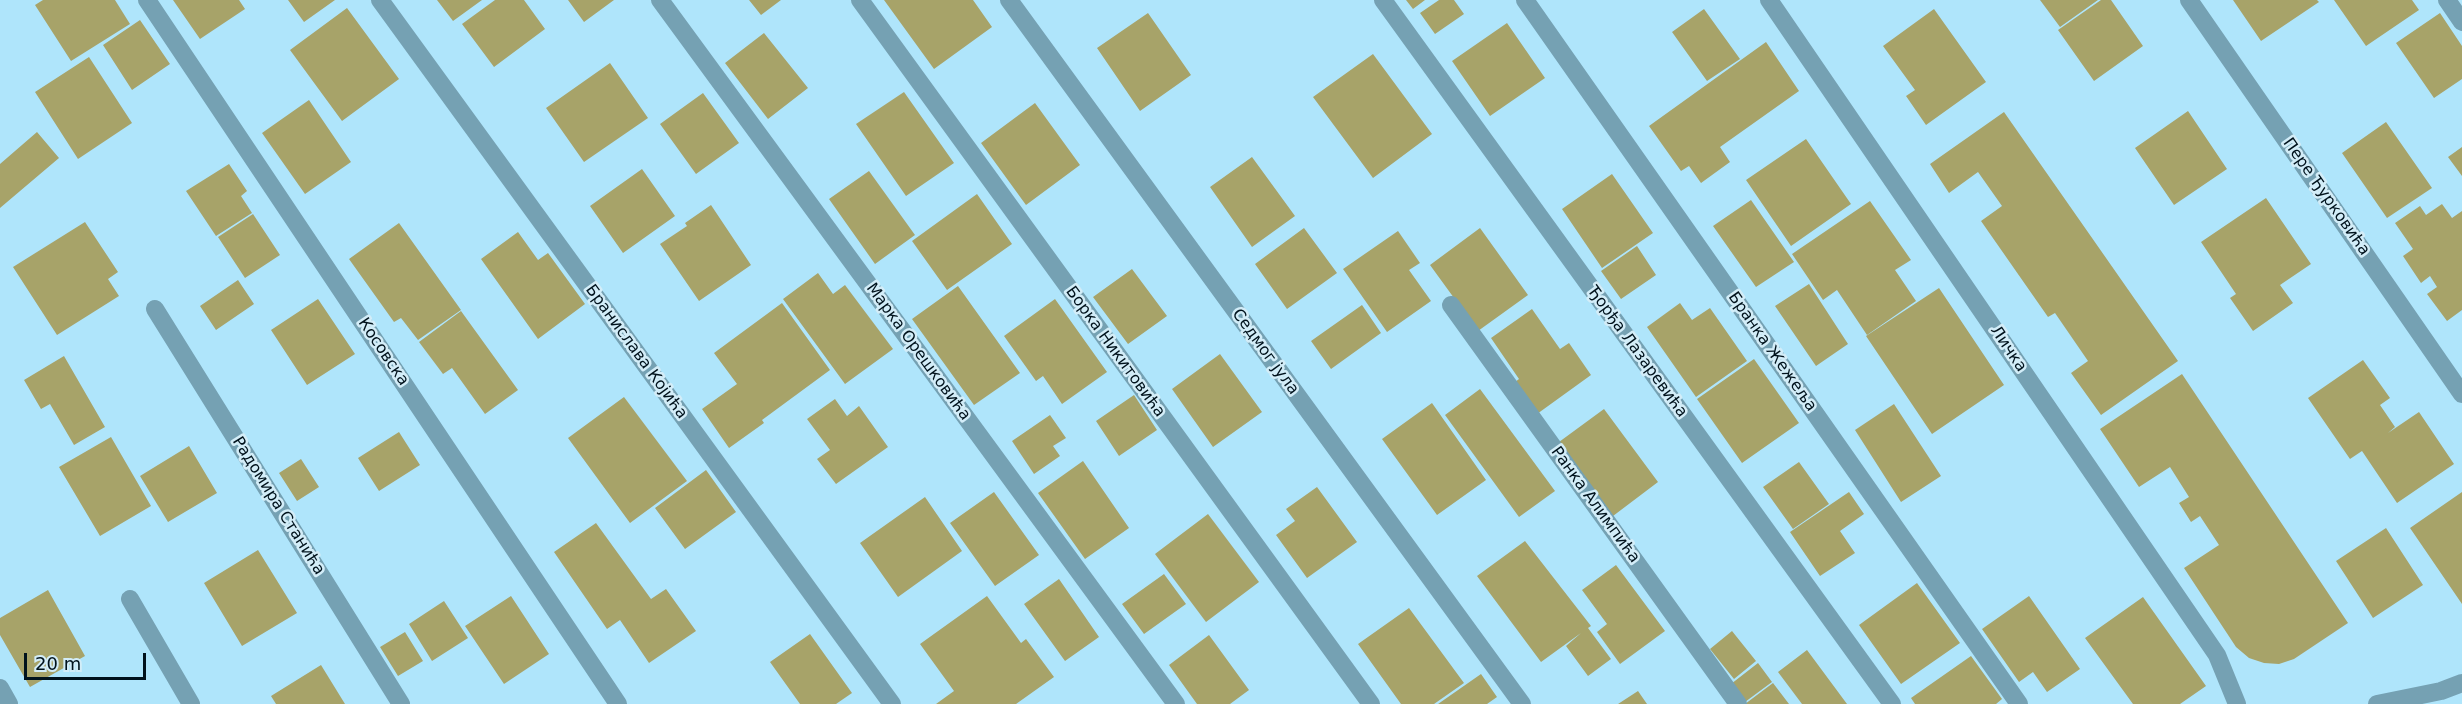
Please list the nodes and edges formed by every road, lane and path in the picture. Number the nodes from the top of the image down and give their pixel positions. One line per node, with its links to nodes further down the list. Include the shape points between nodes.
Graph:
1 (147, 0): 21 (street, Косовска)
2 (380, 0): 22 (street, Бранислава Којића)
3 (660, 0): 23 (street, Марка Орешковића)
4 (860, 0): 24 (street, Борка Никитовића)
5 (1009, 0): 25 (street, Седмог јула)
6 (1383, 0): 27 (street, Ђорђа Лазаревића)
7 (1525, 0): 28 (street, Бранка Жежеља)
8 (1769, 0): 29 (street, Личка, via 2217,655)
9 (2189, 0): 14 (street, Пере Ђурковића)
10 (2447, 0): 11 (street)
11 (2462, 22)
12 (1451, 305): 26 (street, Ранка Алимпића)
13 (155, 309): 20 (street, Радомира Станића)
14 (2462, 394)
15 (130, 599): 19 (street)
16 (2462, 683): 30 (street)
17 (0, 688): 18 (street)
18 (9, 704)
19 (191, 704)
20 (402, 704)
21 (618, 704)
22 (892, 704)
23 (1176, 704)
24 (1371, 704)
25 (1522, 704)
26 (1738, 704)
27 (1892, 704)
28 (2019, 704)
29 (2237, 704)
30 (2377, 704)

